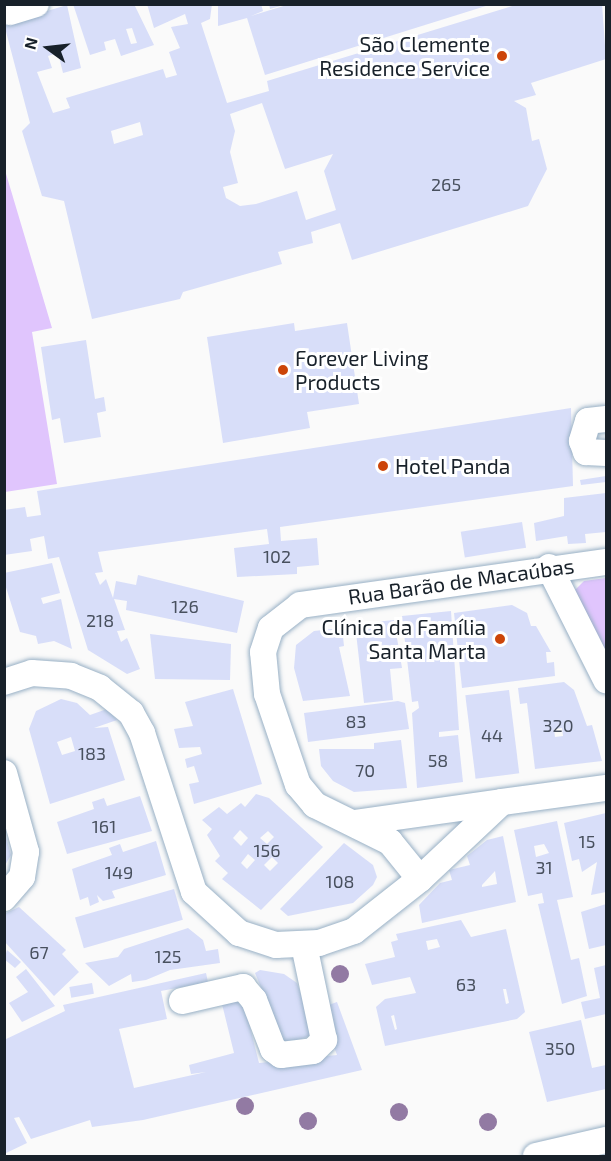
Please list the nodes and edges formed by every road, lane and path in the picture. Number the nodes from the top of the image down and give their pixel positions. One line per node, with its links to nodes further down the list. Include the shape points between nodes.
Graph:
1 (36, 4): 2 (street)
2 (10, 12)
3 (606, 418): 4 (street, via 588,421 582,441 586,452)
4 (606, 453)
5 (606, 562): 6 (street, Rua Barão de Macaúbas)
6 (549, 567): 7 (street); 12 (street, Rua Barão de Macaúbas, via 300,605 271,628 263,652 267,694 298,785 315,805)
7 (606, 680)
8 (4, 682): 15 (street, via 55,673 117,700 142,733 194,892 239,933 276,945)
9 (4, 773): 14 (street, via 26,852 22,877)
10 (606, 788): 11 (street)
11 (502, 802): 12 (street); 13 (street)
12 (354, 823): 13 (street, Rua Barão de Macaúbas, via 399,849)
13 (420, 879): 15 (street, via 354,930)
14 (4, 897)
15 (304, 945): 16 (street, via 324,1040 313,1051 281,1055 273,1049 254,1000 243,987)
16 (182, 1000)
17 (606, 1140): 18 (street)
18 (536, 1156)

